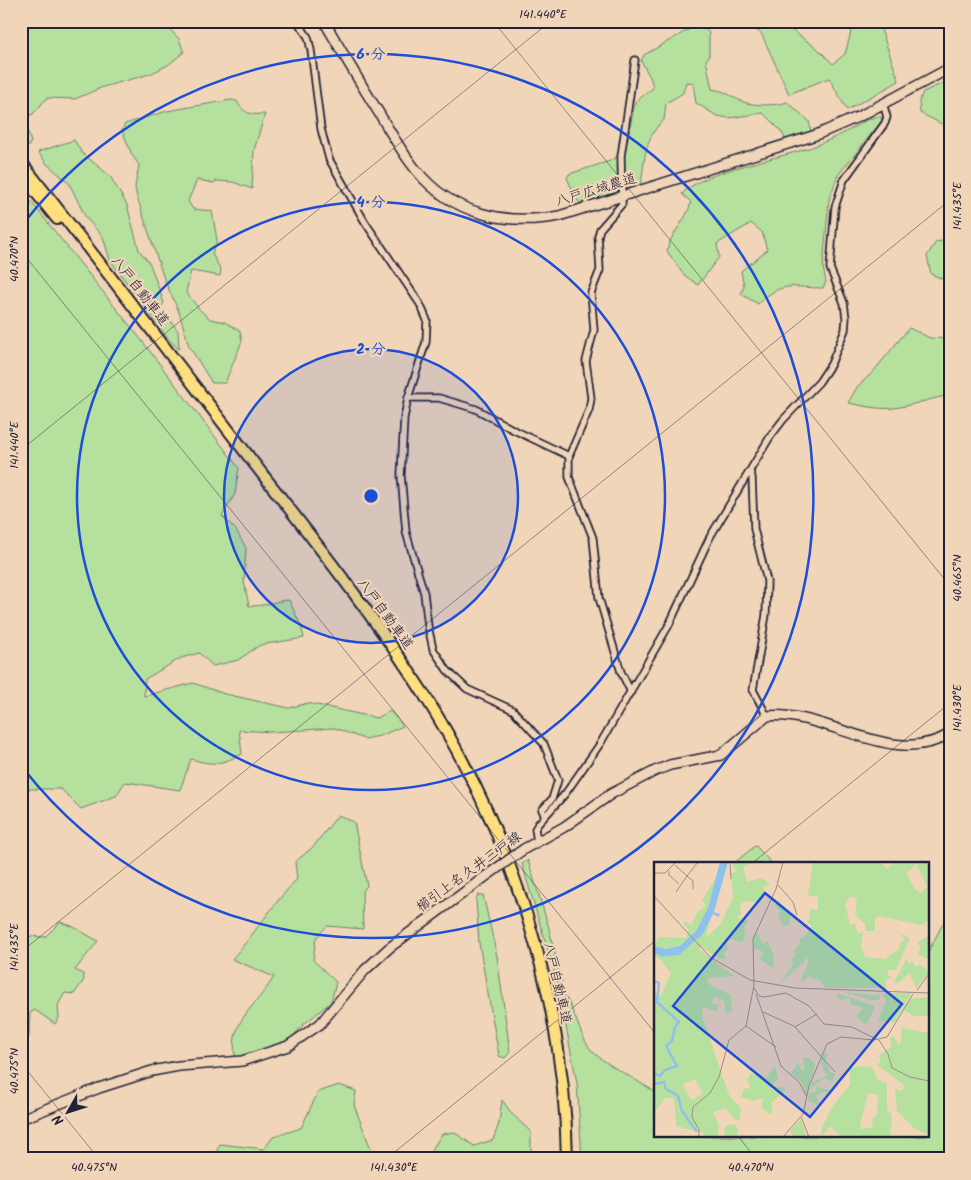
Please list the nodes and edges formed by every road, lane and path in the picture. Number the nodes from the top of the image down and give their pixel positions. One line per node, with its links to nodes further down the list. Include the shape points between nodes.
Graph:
1 (297, 21): 9 (street, via 308,37 321,129 332,165 425,313 426,342)
2 (324, 21): 8 (main road, 八戸広域農道, via 409,160 426,182 461,206 493,217 532,221)
3 (635, 60): 8 (street, via 621,156)
4 (950, 68): 5 (main road, 八戸広域農道)
5 (884, 103): 8 (main road, 八戸広域農道, via 816,135); 11 (street, via 885,123 844,180 832,222 830,268 844,303 844,330 825,374 783,420)
6 (21, 162): 19 (highway, 八戸自動車道, via 366,610 450,739 499,840 529,926 556,1042)
7 (21, 174): 18 (highway, 八戸自動車道, via 367,620 444,740 495,846 534,963 550,1042)
8 (622, 197): 10 (street, via 621,207 598,236 600,270 591,293 594,330 586,362 591,398)
9 (408, 398): 10 (street, via 439,398 476,409); 15 (street, via 401,451 403,508 406,532 424,593 433,649 447,670 467,689 513,710 544,744 558,780 552,799 542,810)
10 (569, 456): 12 (street, via 569,477 593,538 599,598 621,672)
11 (750, 472): 12 (street, via 710,538 669,625); 13 (street, via 754,529 767,581 766,615 753,690)
12 (631, 692): 15 (street, via 582,771)
13 (767, 716): 14 (main road, via 794,716 896,744 925,744); 16 (main road, 櫛引上名久井三戸線, via 726,752 655,771)
14 (950, 734)
15 (545, 816): 16 (street, via 535,830)
16 (536, 840): 17 (main road, 櫛引上名久井三戸線, bridge, via 389,948 365,970 320,1024 288,1046 250,1059 152,1071)
17 (21, 1119)
18 (561, 1159)
19 (567, 1159)

